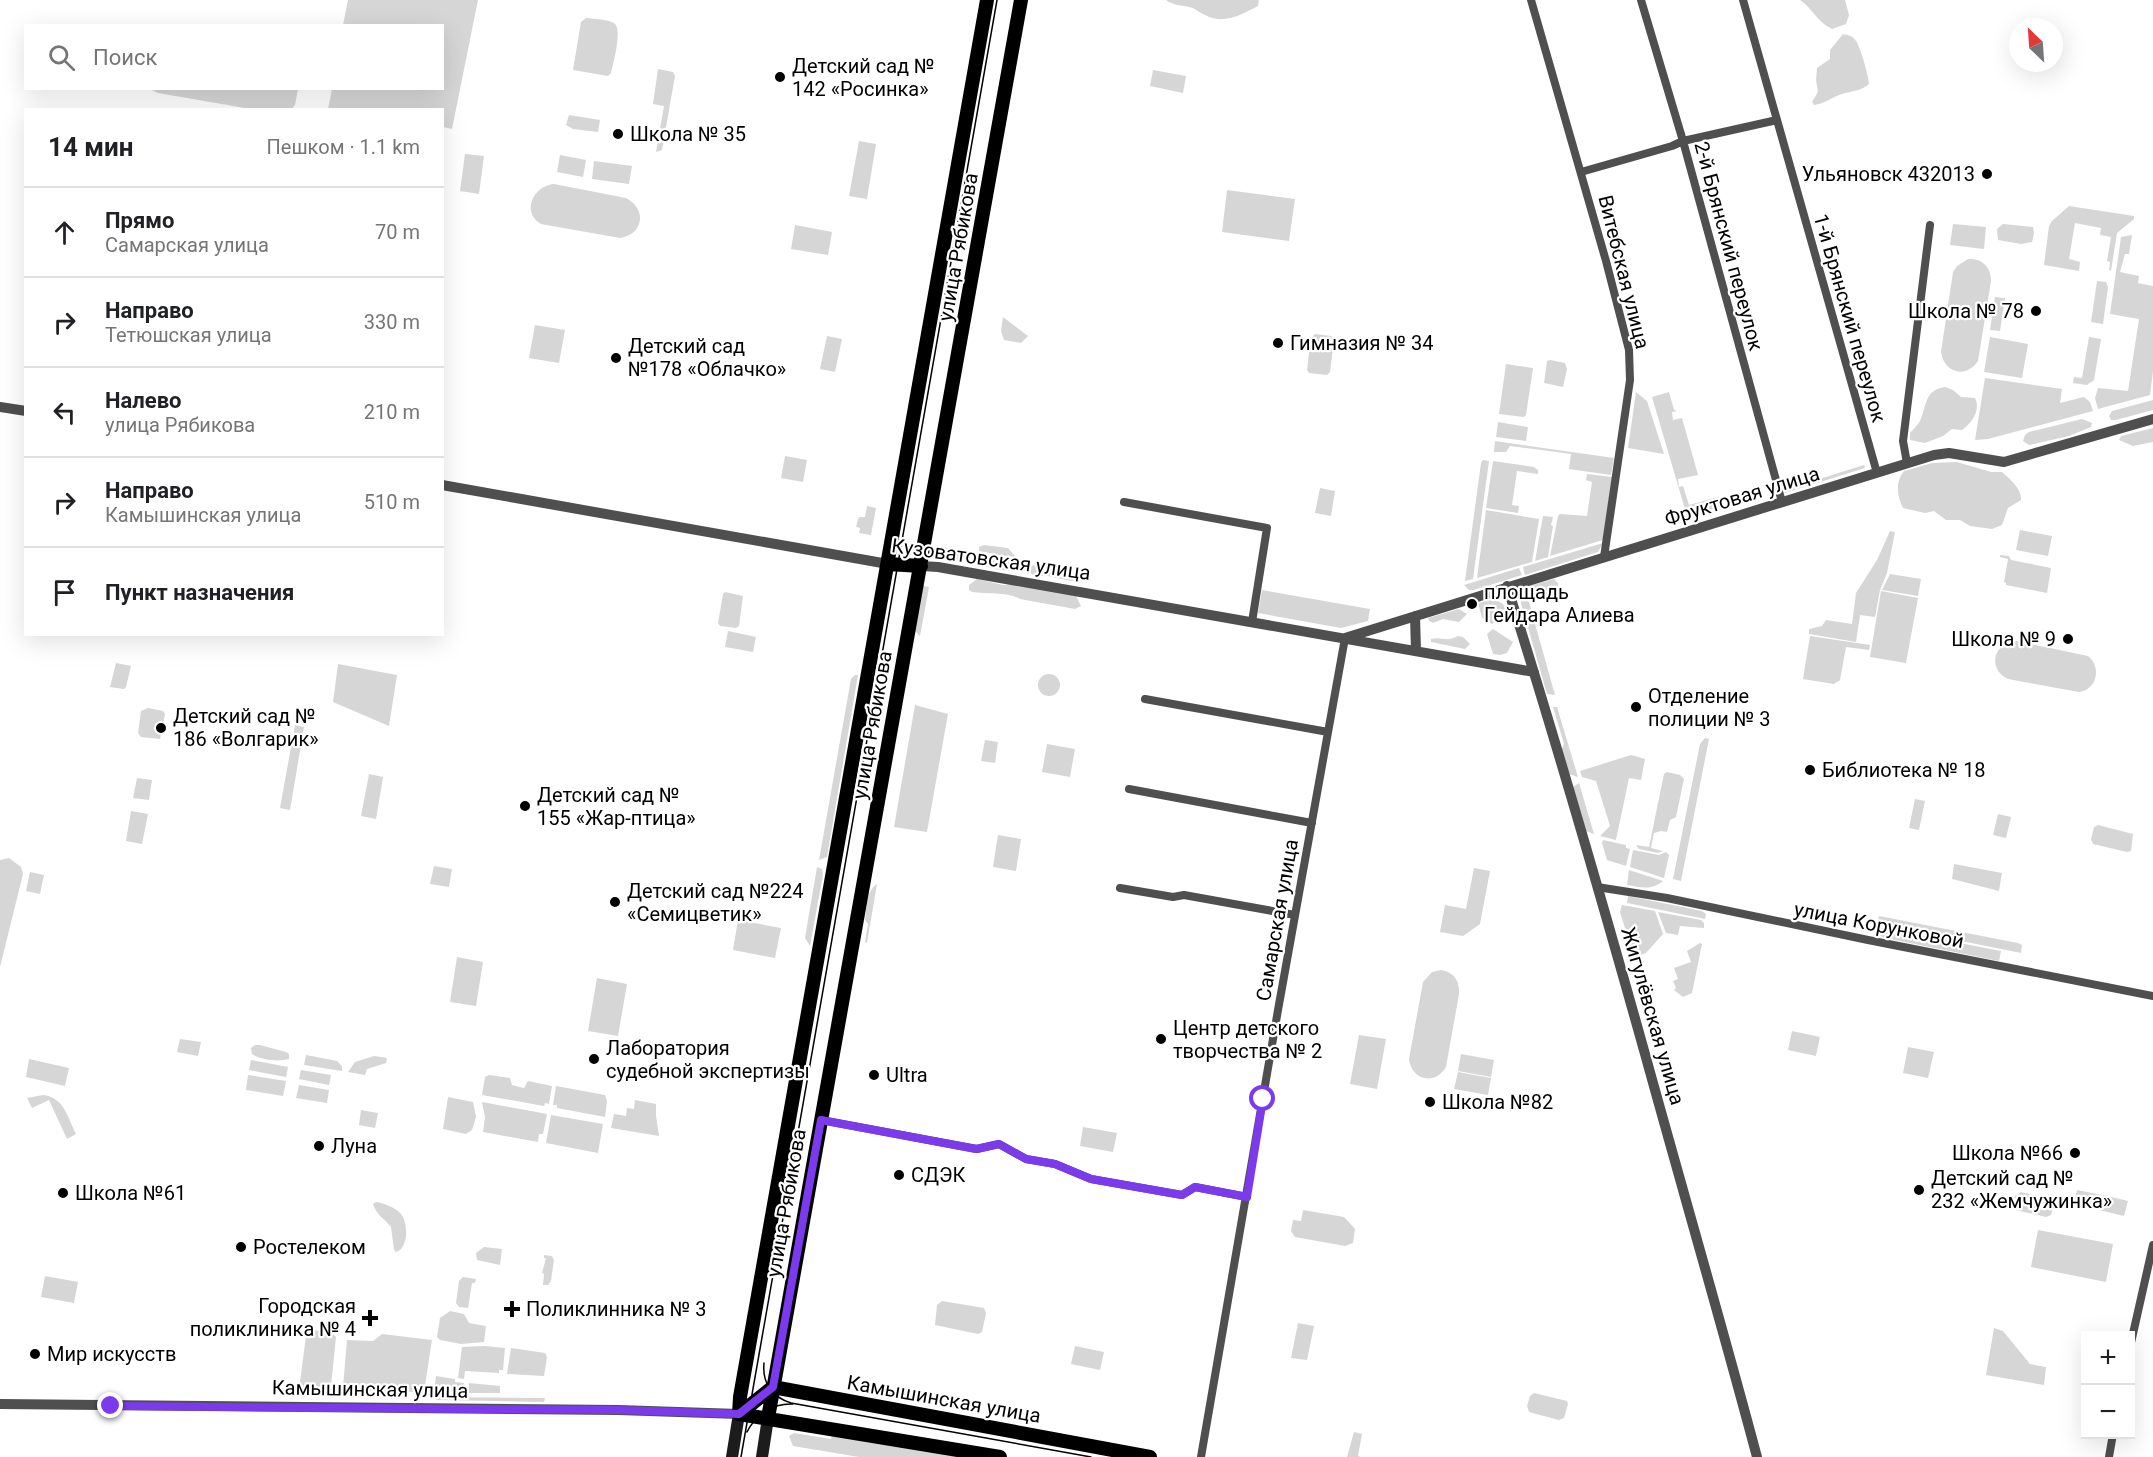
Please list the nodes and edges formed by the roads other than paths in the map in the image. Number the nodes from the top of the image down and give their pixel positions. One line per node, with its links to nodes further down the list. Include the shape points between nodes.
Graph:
1 (987, 0): 19 (main road, улица Рябикова)
2 (1021, 0): 20 (main road, улица Рябикова)
3 (1531, 0): 8 (street, Витебская улица)
4 (1641, 0): 7 (street, 2-й Брянский переулок)
5 (1743, 0): 6 (street, 1-й Брянский переулок)
6 (1777, 120): 7 (street); 14 (street, 1-й Брянский переулок)
7 (1683, 141): 8 (street); 17 (street, 2-й Брянский переулок)
8 (1581, 172): 18 (street, Витебская улица, via 1630,360)
9 (1930, 225): 13 (street, via 1903,441)
10 (0, 407): 11 (street)
11 (24, 411)
12 (2153, 419): 13 (street, Фруктовая улица, via 2004,462 1949,453)
13 (1907, 463): 14 (street, Фруктовая улица)
14 (1877, 472): 17 (street, Фруктовая улица)
15 (444, 485): 19 (street, Кузоватовская улица)
16 (1124, 502): 23 (street, via 1267,528)
17 (1782, 502): 18 (street, Фруктовая улица)
18 (1604, 557): 21 (street, Фруктовая улица)
19 (888, 564): 20 (main road, Кузоватовская улица); 41 (main road, улица Рябикова)
20 (921, 566): 23 (street, Кузоватовская улица); 35 (main road, улица Рябикова)
21 (1507, 586): 22 (street, Фруктовая улица); 26 (street, Жигулёвская улица)
22 (1415, 616): 24 (street, Фруктовая улица); 25 (street)
23 (1252, 622): 24 (street, Кузоватовская улица)
24 (1346, 638): 25 (street, Кузоватовская улица); 28 (street, Самарская улица)
25 (1416, 651): 26 (street, Кузоватовская улица)
26 (1534, 672): 31 (street, Жигулёвская улица)
27 (1145, 699): 28 (street)
28 (1328, 732): 30 (street, Самарская улица)
29 (1129, 789): 30 (street)
30 (1312, 823): 33 (street, Самарская улица)
31 (1598, 887): 34 (street, улица Корунковой); 49 (street, Жигулёвская улица)
32 (1120, 888): 33 (street)
33 (1295, 915): 36 (street, Самарская улица)
34 (2153, 996)
35 (821, 1120): 36 (street, via 976,1149 999,1144 1026,1159 1055,1164 1091,1179 1182,1195 1195,1187); 39 (main road, улица Рябикова)
36 (1247, 1197): 48 (street, Самарская улица)
37 (2153, 1245): 38 (street)
38 (2134, 1331)
39 (773, 1387): 41 (main road); 42 (main road, улица Рябикова); 47 (main road, Камышинская улица)
40 (0, 1404): 41 (street, Камышинская улица)
41 (739, 1414): 42 (main road, Камышинская улица); 44 (main road, улица Рябикова)
42 (768, 1418): 45 (main road, улица Рябикова); 46 (main road, Камышинская улица)
43 (2112, 1439): 50 (street)
44 (732, 1457)
45 (762, 1457)
46 (1000, 1457)
47 (1150, 1457)
48 (1201, 1457)
49 (1757, 1457)
50 (2109, 1457)

